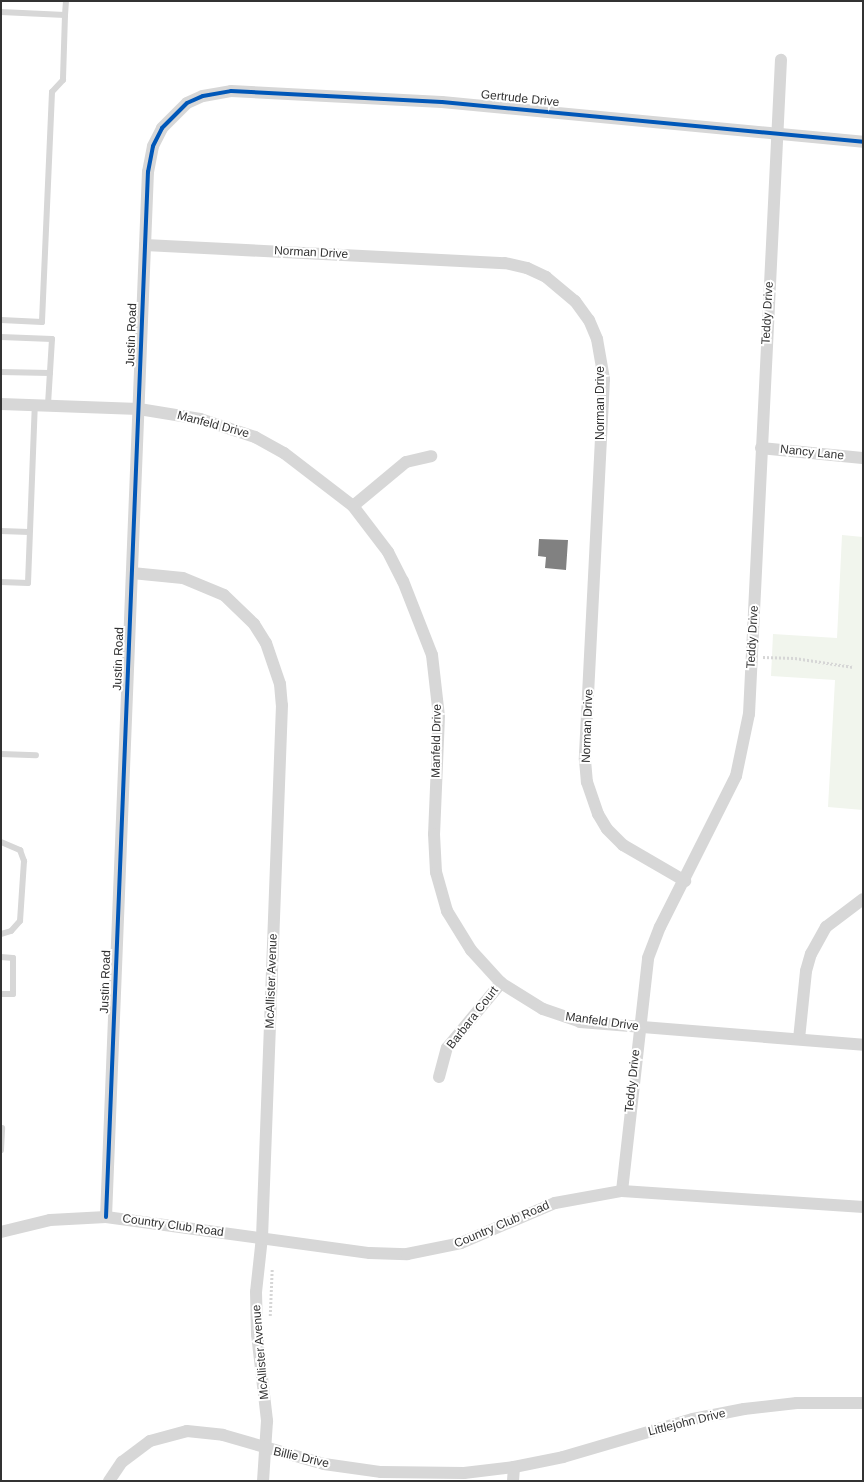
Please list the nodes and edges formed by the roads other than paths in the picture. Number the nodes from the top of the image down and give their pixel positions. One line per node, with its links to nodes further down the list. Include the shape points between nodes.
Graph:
1 (66, 1): 3 (lane)
2 (1, 12): 3 (lane)
3 (65, 15): 9 (lane, via 63,80 52,92 42,322)
4 (781, 60): 6 (street, Teddy Drive)
5 (178, 110): 6 (street, Gertrude Drive, via 203,96 231,91 442,102); 8 (street, Justin Road, via 162,128 150,156)
6 (777, 133): 7 (street, Gertrude Drive); 17 (street, Teddy Drive)
7 (863, 142)
8 (145, 245): 16 (street, Justin Road); 28 (street, Norman Drive, via 505,263 527,268 546,277 575,302 589,320 597,339 604,379 585,760 587,782 598,814 623,846)
9 (1, 320)
10 (1, 337): 12 (lane, via 52,339)
11 (1, 372): 12 (lane)
12 (50, 374): 15 (lane)
13 (1, 404): 14 (street, Manfeld Drive)
14 (35, 404): 15 (street, Manfeld Drive); 22 (lane)
15 (48, 405): 16 (street, Manfeld Drive)
16 (138, 409): 20 (street, Manfeld Drive, via 200,419 255,437 313,473); 23 (street, Justin Road)
17 (762, 448): 19 (street, Nancy Lane); 28 (street, Teddy Drive, via 749,714 738,769)
18 (431, 456): 20 (street, via 406,462)
19 (863, 458)
20 (353, 506): 32 (street, Manfeld Drive, via 388,552 403,581 432,656 439,716 434,834 436,872 447,911 471,950)
21 (1, 531): 22 (lane)
22 (29, 532): 24 (lane, via 28,583)
23 (132, 573): 42 (street, Justin Road); 44 (street, McAllister Avenue, via 183,578 224,595 254,624 266,643 280,684 282,705)
24 (1, 582)
25 (1, 754): 26 (lane)
26 (36, 755)
27 (1, 842): 30 (lane, via 20,850 24,879 20,921 11,931)
28 (684, 881): 34 (street, Teddy Drive, via 660,927 648,958)
29 (863, 899): 35 (street, via 826,927 811,954 806,971)
30 (1, 934)
31 (1, 957): 33 (lane, via 14,958 13,994)
32 (500, 983): 34 (street, Manfeld Drive, via 562,1017); 37 (street, Barbara Court, via 447,1048)
33 (1, 994)
34 (638, 1028): 35 (street, Manfeld Drive); 40 (street, Teddy Drive)
35 (799, 1039): 36 (street, Manfeld Drive)
36 (863, 1045)
37 (439, 1077)
38 (2, 1128): 39 (lane)
39 (1, 1150)
40 (622, 1191): 41 (street, Country Club Road); 44 (street, Country Club Road, via 555,1203 478,1237 426,1252 370,1253)
41 (863, 1207)
42 (106, 1217): 43 (street, Country Club Road, via 50,1220); 44 (street, Country Club Road)
43 (1, 1232)
44 (262, 1237): 46 (street, McAllister Avenue, via 256,1292 257,1334 267,1421)
45 (863, 1403): 47 (street, Littlejohn Drive, via 797,1403 708,1416 599,1447)
46 (267, 1450): 47 (street, Billie Drive, via 324,1464 381,1472 464,1473); 48 (street, Billie Drive, via 210,1432 175,1433 150,1441 134,1452 122,1462); 49 (street, McAllister Avenue)
47 (514, 1467): 50 (street)
48 (109, 1481)
49 (263, 1481)
50 (513, 1481)

